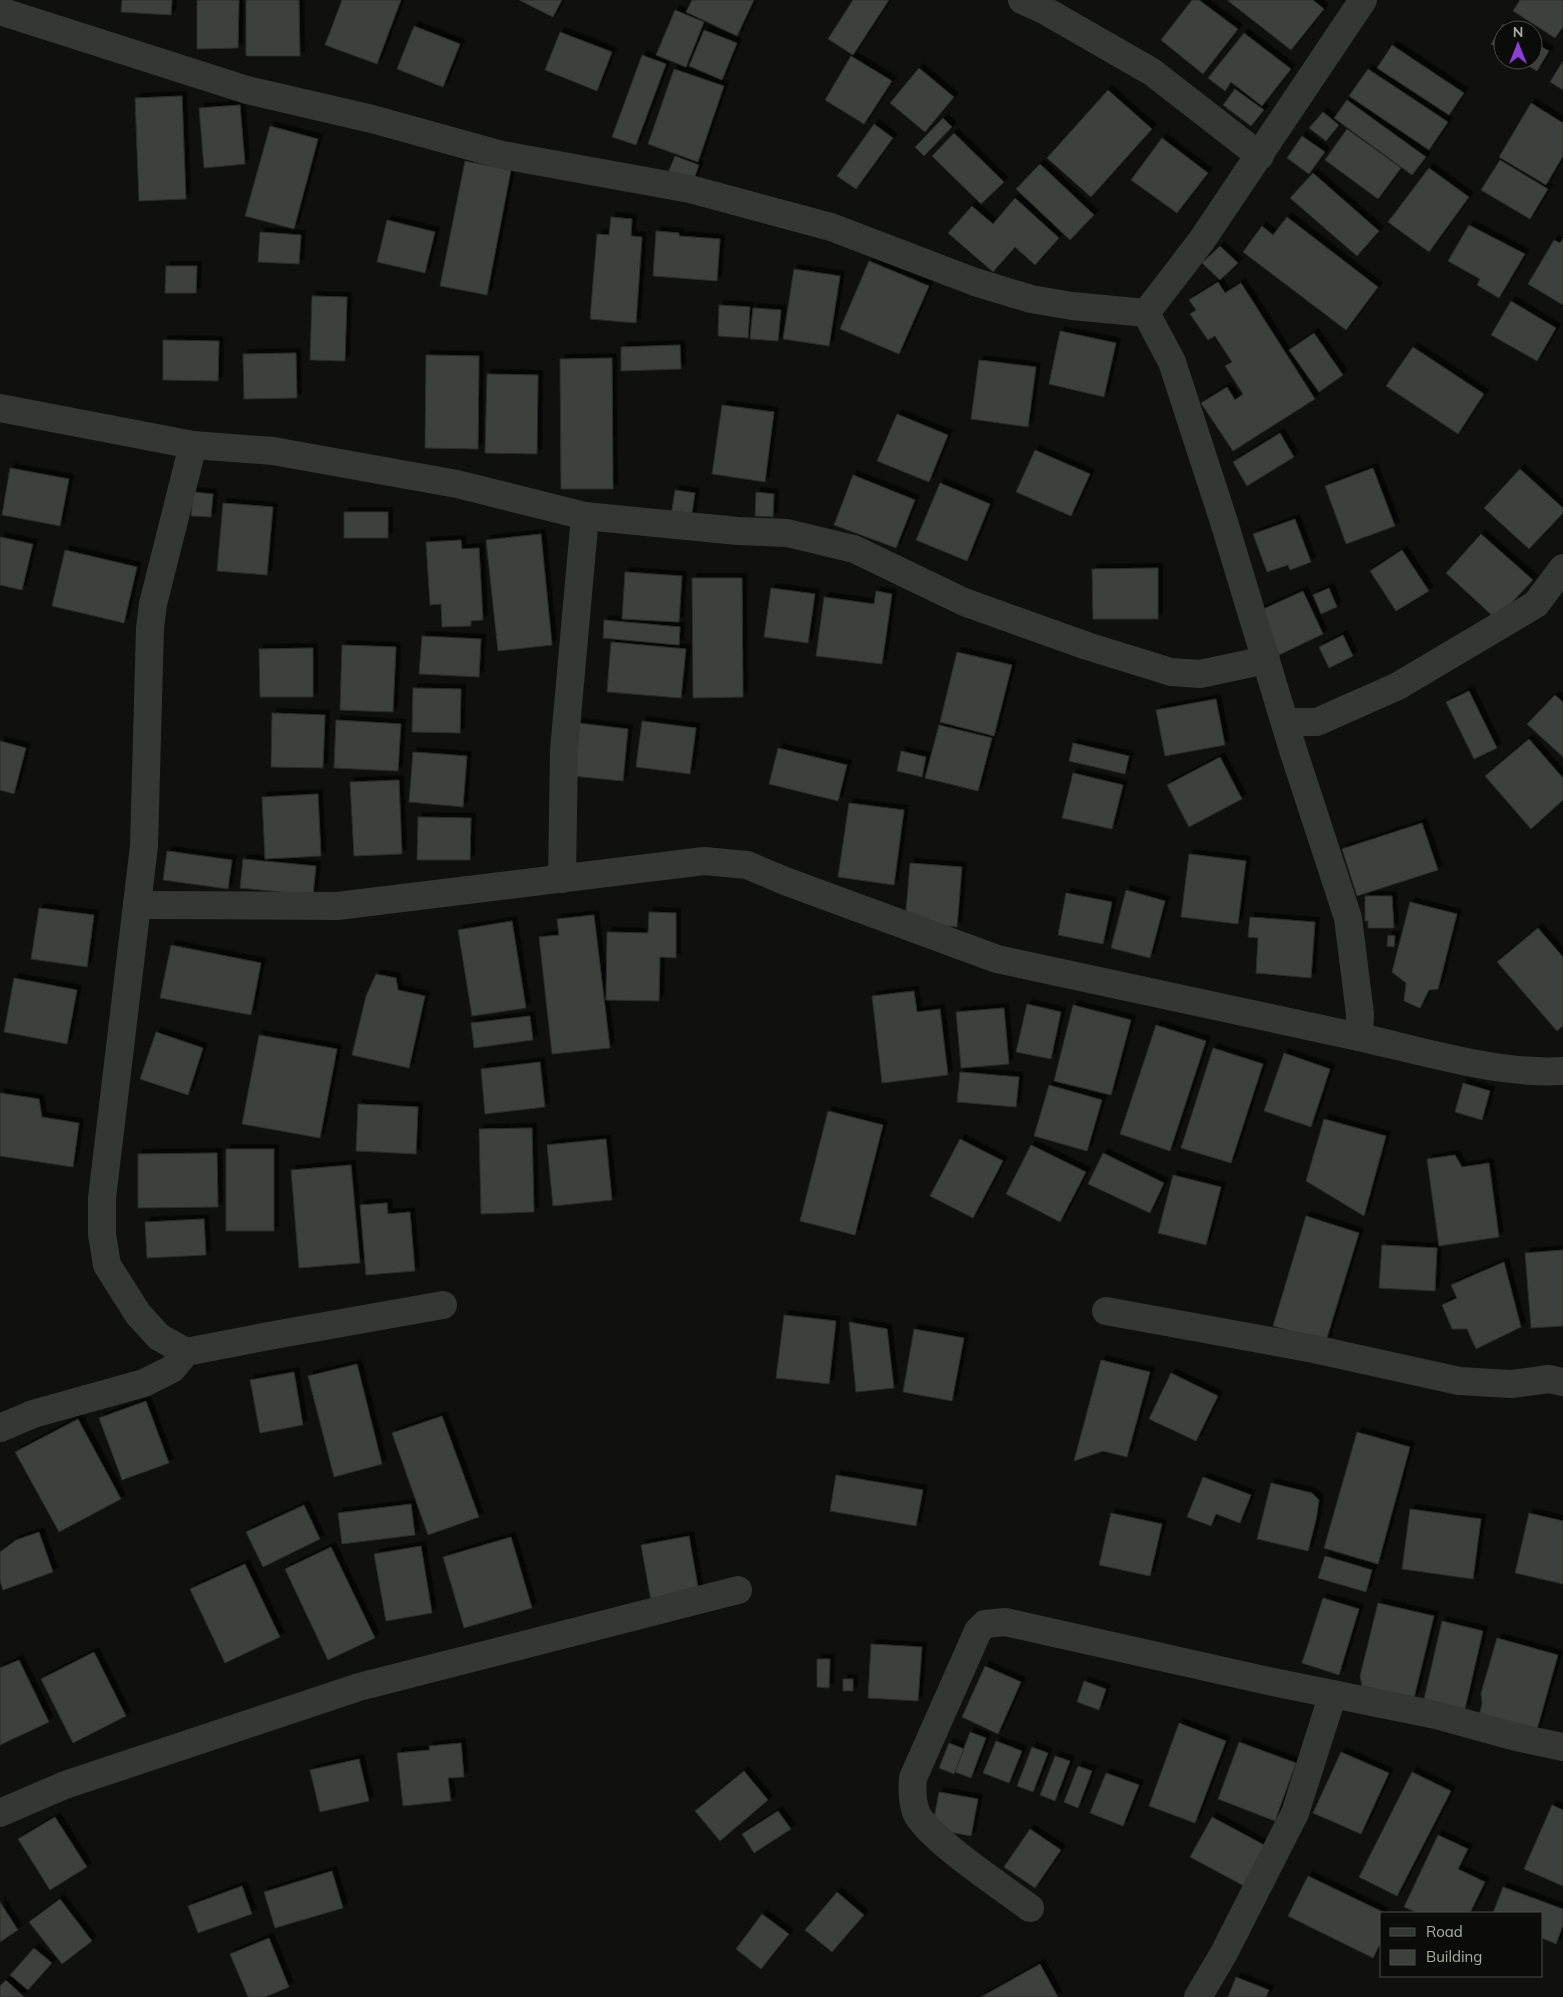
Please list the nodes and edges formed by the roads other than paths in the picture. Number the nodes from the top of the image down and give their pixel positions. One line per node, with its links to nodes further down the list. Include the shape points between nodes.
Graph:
1 (1022, 0): 4 (street, via 1152,72)
2 (1363, 0): 4 (street)
3 (0, 11): 5 (street, via 247,90 502,154 690,189 822,225 975,282 1031,299)
4 (1260, 156): 5 (street)
5 (1146, 313): 10 (street, via 1172,362)
6 (0, 408): 7 (street)
7 (193, 445): 8 (street, via 273,451 457,484); 15 (street, via 153,604 150,628 144,846)
8 (585, 516): 10 (street, via 787,533 854,549 964,602 1171,672 1200,674); 14 (street, via 564,750)
9 (1563, 568): 12 (street, via 1536,604 1398,686)
10 (1266, 660): 11 (street)
11 (1285, 722): 12 (street); 13 (street)
12 (1317, 722): 13 (street)
13 (1293, 750): 16 (street, via 1348,918 1360,1014)
14 (562, 879): 15 (street, via 337,906); 16 (street, via 704,861 747,865 997,959)
15 (137, 905): 20 (street, via 102,1198 102,1234 107,1265 138,1314 159,1337)
16 (1359, 1037): 17 (street, via 1465,1062 1542,1073)
17 (1563, 1071)
18 (443, 1306): 20 (street)
19 (1106, 1311): 21 (street, via 1314,1349 1459,1381 1511,1384 1549,1379)
20 (186, 1352): 22 (street, via 172,1369 144,1384 33,1414)
21 (1563, 1382)
22 (0, 1428)
23 (738, 1590): 26 (street, via 358,1687 65,1785)
24 (1333, 1694): 25 (street, via 1436,1715); 27 (street, via 1005,1622 985,1624 978,1632 913,1778 912,1792 917,1813 930,1833); 28 (street, via 1295,1812)
25 (1563, 1748)
26 (0, 1813)
27 (1030, 1908)
28 (1198, 1997)

